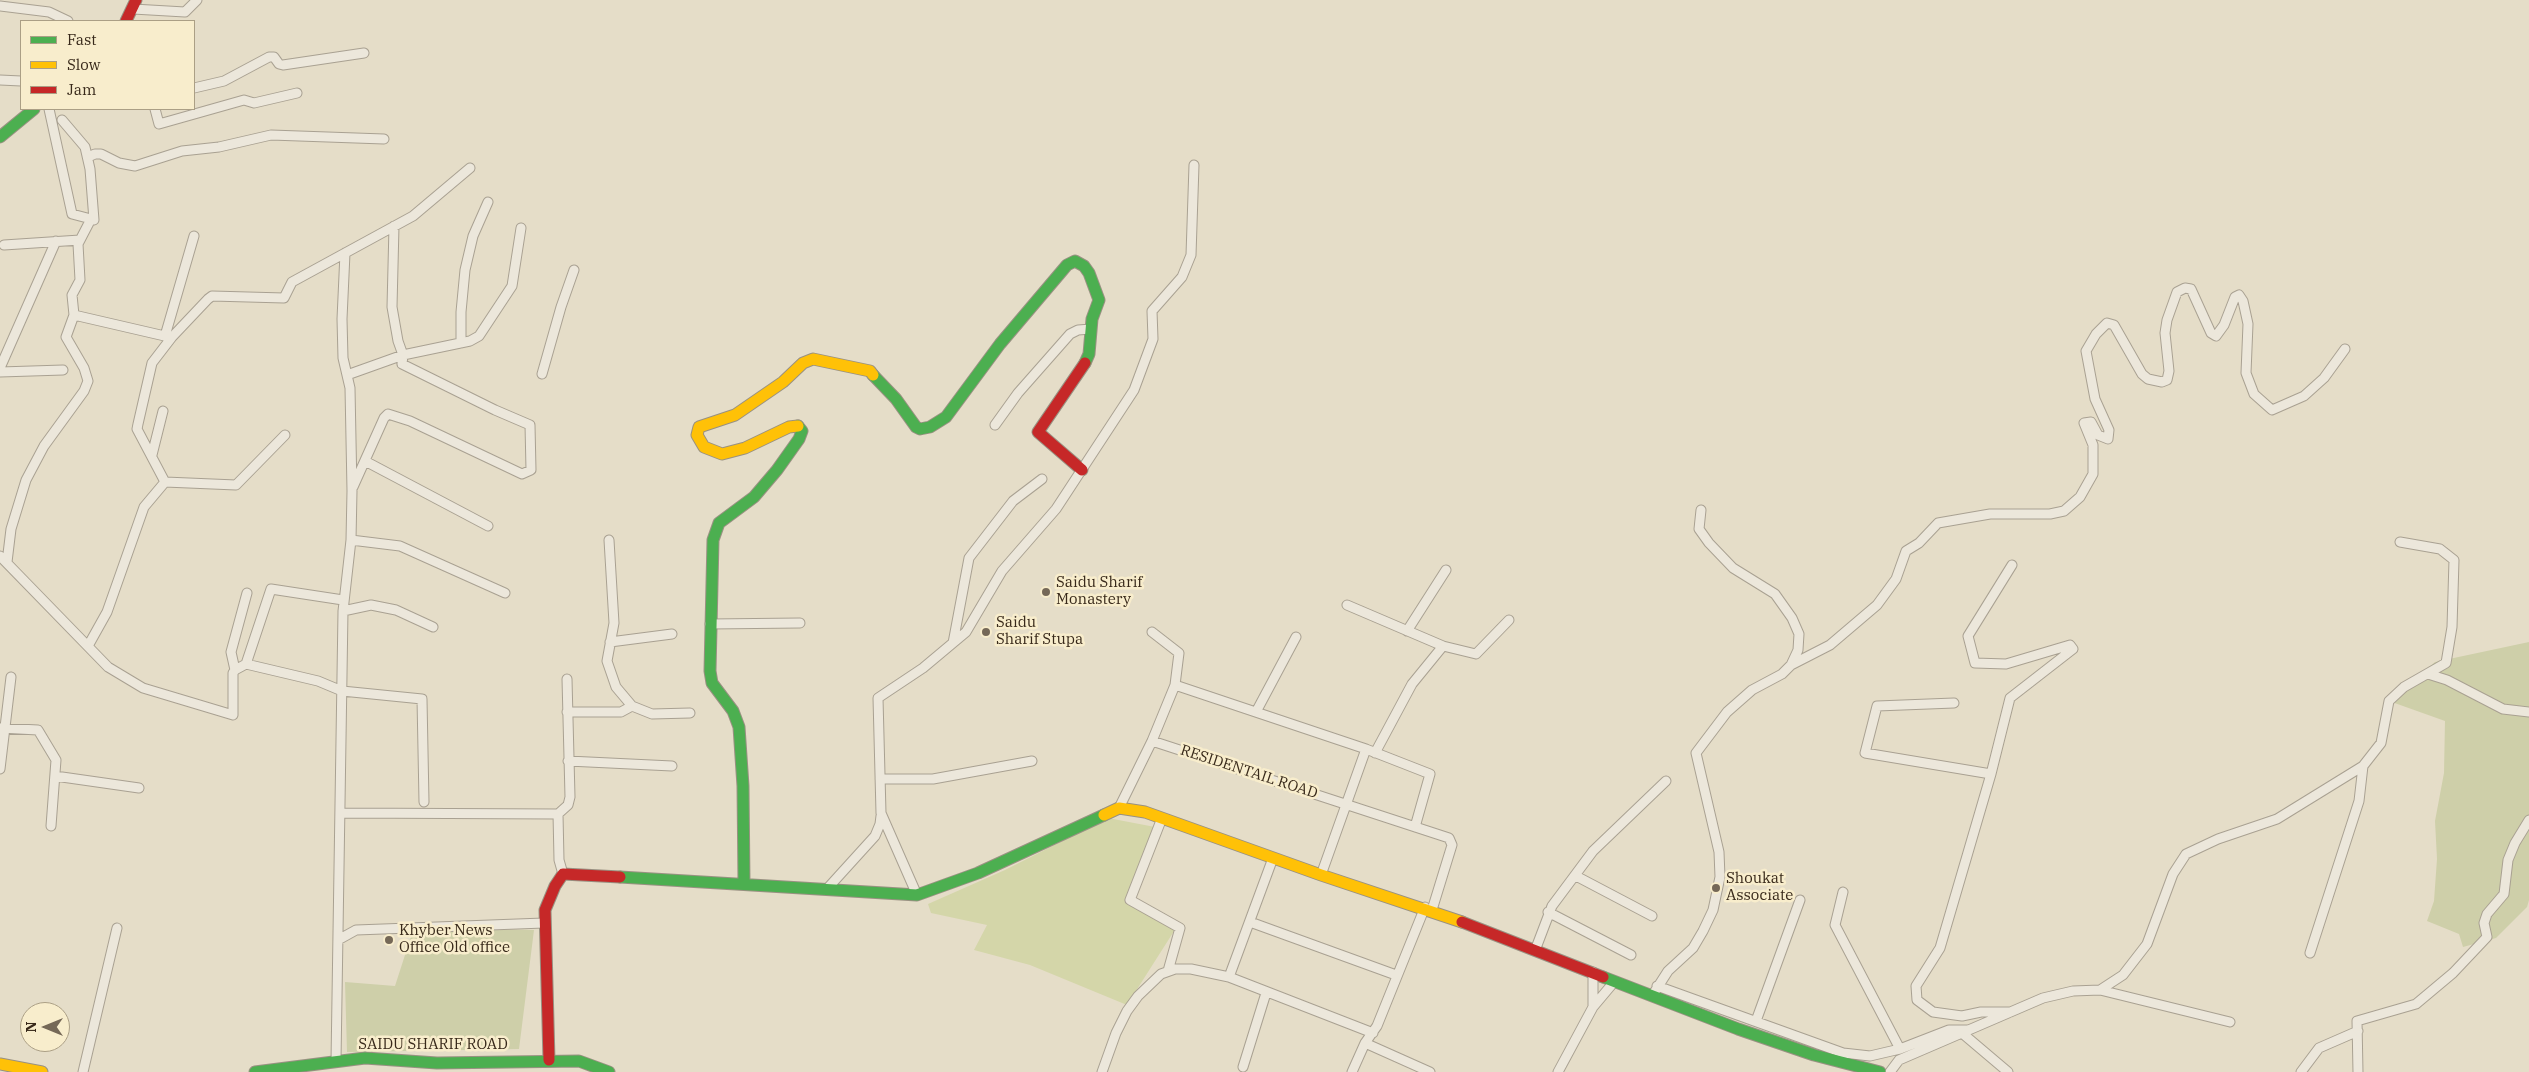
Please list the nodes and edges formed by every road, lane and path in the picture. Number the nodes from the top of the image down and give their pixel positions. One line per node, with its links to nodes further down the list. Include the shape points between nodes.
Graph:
1 (196, 0): 2 (street, via 185,12)
2 (135, 4): 5 (street)
3 (0, 6): 4 (street, via 49,12)
4 (66, 20)
5 (127, 20)
6 (364, 54): 9 (street, via 283,65 269,57 224,81)
7 (0, 80): 8 (street)
8 (20, 81)
9 (195, 88)
10 (297, 93): 13 (street, via 254,103 244,100 159,124)
11 (32, 110): 15 (street)
12 (49, 110): 26 (street, via 72,214 91,219)
13 (155, 110)
14 (62, 120): 18 (street, via 85,147)
15 (5, 127): 16 (street)
16 (0, 137)
17 (384, 138): 18 (street, via 270,135 219,147 182,151 135,166 101,154)
18 (88, 157): 22 (street)
19 (1194, 165): 47 (street, via 1191,255 1182,277 1152,311 1154,339 1134,390)
20 (470, 168): 23 (street, via 413,216)
21 (488, 202): 34 (street, via 473,236 465,270 460,312)
22 (94, 220)
23 (394, 226): 29 (street); 36 (street, via 392,306)
24 (521, 228): 34 (street, via 509,293 479,336)
25 (194, 236): 33 (street)
26 (80, 240): 27 (street); 31 (street, via 80,280 72,295)
27 (56, 241): 28 (street); 37 (street)
28 (4, 245)
29 (345, 253): 33 (street, via 292,282 284,298 212,296); 41 (street, via 342,319)
30 (574, 270): 40 (street)
31 (74, 314): 33 (street); 56 (street, via 66,337 88,381 44,446 26,480)
32 (1091, 329): 43 (street, via 1070,334 1018,393); 47 (street, via 1087,361 1038,432); 66 (street, via 1098,295 1084,266 1073,261 1000,344 946,417 930,427 916,427 870,371 813,359 734,414 699,427 700,442 722,454 745,448 788,427 798,426 802,431 777,470 748,502 719,523 715,530 714,596)
33 (169, 337): 45 (street, via 152,363 137,429)
34 (461, 343): 36 (street)
35 (2345, 349): 77 (street, via 2324,378 2304,396 2272,410 2254,394 2246,373 2248,324 2244,301 2239,295 2235,297 2216,336 2211,333 2191,289 2177,292 2166,320 2169,371 2167,380 2162,382 2142,374 2114,325 2107,323 2086,351 2095,399 2109,430 2108,439 2098,435 2091,422 2084,423 2093,445 2093,474 2080,496 2064,511 2050,514 1990,514 1938,524 1906,551 1896,579 1877,605 1830,645)
36 (403, 355): 41 (street); 46 (street, via 402,364 530,425 531,470 522,474 393,414 384,418)
37 (0, 368)
38 (63, 370): 39 (street)
39 (0, 372)
40 (542, 374)
41 (347, 375): 50 (street)
42 (164, 411): 45 (street)
43 (995, 425)
44 (285, 435): 49 (street, via 236,485)
45 (152, 455): 49 (street)
46 (365, 461): 50 (street); 52 (street)
47 (1082, 470): 73 (street, via 1056,509 1002,572 966,632)
48 (1042, 478): 73 (street, via 1013,501 969,558)
49 (165, 482): 74 (street, via 144,507 107,612)
50 (352, 491): 53 (street)
51 (1700, 510): 77 (street, via 1699,529 1709,543 1733,568 1775,594 1792,618 1799,634 1798,650)
52 (488, 526)
53 (351, 540): 60 (street, via 400,546); 61 (street)
54 (609, 540): 72 (street, via 614,623)
55 (2400, 542): 79 (street, via 2440,550 2454,560 2450,647 2446,663)
56 (3, 559): 74 (street)
57 (2012, 565): 99 (street, via 1968,636 1975,664 2006,664 2070,644 2073,649 2010,698)
58 (1446, 570): 68 (street)
59 (247, 593): 78 (street, via 231,652)
60 (505, 593)
61 (343, 600): 63 (street); 76 (street, via 270,590)
62 (1347, 605): 68 (street)
63 (343, 611): 67 (street, via 371,604 396,610); 83 (street)
64 (1509, 620): 75 (street, via 1476,654)
65 (800, 623): 66 (street)
66 (710, 624): 118 (street, via 712,683 733,711 739,726 744,786)
67 (433, 626)
68 (1407, 630): 75 (street)
69 (1152, 632): 82 (street, via 1179,653)
70 (672, 634): 72 (street)
71 (1296, 637): 87 (street)
72 (610, 642): 85 (street, via 607,661 616,687)
73 (953, 643): 101 (street, via 924,668 878,698)
74 (88, 646): 78 (street, via 108,667 143,688 233,715)
75 (1443, 646): 93 (street, via 1412,684)
76 (246, 664): 78 (street); 83 (street)
77 (1791, 665): 139 (street, via 1782,674 1752,690 1727,712 1696,753 1719,852 1720,877 1713,910 1703,931)
78 (235, 670)
79 (2426, 675): 88 (street, via 2430,673 2447,680 2503,708); 97 (street, via 2404,687 2389,701 2381,743)
80 (10, 677): 90 (street)
81 (567, 679): 86 (street)
82 (1175, 685): 87 (street); 91 (street)
83 (342, 691): 104 (street, via 422,699); 107 (street)
84 (1954, 703): 99 (street, via 1877,706 1865,753)
85 (632, 706): 86 (street, via 621,712); 89 (street, via 652,714)
86 (567, 712): 94 (street)
87 (1256, 712): 92 (street)
88 (2529, 712)
89 (690, 713)
90 (3, 728): 98 (street); 100 (street, via 38,730 56,760)
91 (1152, 741): 105 (street, RESIDENTAIL ROAD); 106 (street)
92 (1366, 749): 93 (street); 105 (street)
93 (1375, 753): 113 (street, via 1430,774)
94 (568, 761): 96 (street); 109 (street, via 570,797 568,805)
95 (1032, 761): 101 (street, via 933,779)
96 (672, 766)
97 (2362, 766): 131 (street, via 2359,801); 138 (street, via 2277,819 2218,839 2186,854 2172,874 2147,944 2123,975)
98 (0, 769)
99 (1991, 774): 142 (street, via 1940,948 1916,986 1917,1000 1933,1012 1962,1016)
100 (55, 776): 103 (street); 112 (street)
101 (880, 780): 108 (street)
102 (1666, 781): 117 (street, via 1593,851)
103 (139, 788)
104 (424, 802)
105 (1347, 803): 113 (street, RESIDENTAIL ROAD); 116 (street)
106 (1119, 808): 110 (street); 121 (street, via 978,873)
107 (340, 812): 109 (street); 129 (street)
108 (881, 812): 119 (street, via 875,836); 121 (street)
109 (558, 814): 115 (street)
110 (1162, 818): 114 (street); 133 (street, via 1130,900 1180,928)
111 (2529, 820): 145 (street, via 2508,860 2504,894 2484,923 2487,937 2453,974 2416,1004 2357,1021)
112 (50, 826)
113 (1415, 827): 123 (street, RESIDENTAIL ROAD, via 1452,841)
114 (1273, 858): 116 (street); 126 (street)
115 (562, 874): 118 (street); 127 (street, via 548,898)
116 (1321, 875): 123 (street)
117 (1576, 876): 124 (street); 125 (street)
118 (744, 883): 119 (street)
119 (826, 890): 121 (street)
120 (1843, 892): 149 (street, via 1834,925)
121 (916, 895)
122 (1800, 900): 143 (street)
123 (1429, 908): 130 (street); 135 (street)
124 (1548, 912): 130 (street); 132 (street)
125 (1652, 916)
126 (1250, 922): 135 (street); 136 (street)
127 (544, 923): 129 (street, via 356,930); 150 (street)
128 (117, 928): 156 (street)
129 (338, 940): 151 (street)
130 (1536, 948): 134 (street)
131 (2310, 953)
132 (1631, 955)
133 (1168, 971): 136 (street, via 1191,969); 159 (street, via 1150,984 1128,1011)
134 (1593, 972): 137 (street); 141 (street)
135 (1396, 975): 147 (street)
136 (1230, 977): 140 (street)
137 (1614, 982): 139 (street); 141 (street)
138 (2100, 990): 142 (street, via 2073,991 2043,998); 144 (street)
139 (1654, 991): 143 (street); 163 (street, via 1814,1055)
140 (1266, 993): 147 (street); 154 (street)
141 (1593, 1007): 162 (street)
142 (2010, 1012): 146 (street)
143 (1756, 1021): 149 (street, via 1843,1053 1870,1056)
144 (2230, 1022)
145 (2358, 1031): 166 (street, via 2319,1048); 167 (street)
146 (1965, 1032): 149 (street, via 1949,1030); 164 (street, via 1899,1060); 165 (street)
147 (1373, 1034): 148 (street)
148 (1365, 1043): 160 (street); 161 (street)
149 (1900, 1049)
150 (549, 1060): 153 (street, SAIDU SHARIF ROAD); 158 (street, SAIDU SHARIF ROAD, via 579,1060)
151 (336, 1062): 153 (street, SAIDU SHARIF ROAD, via 365,1058); 157 (street, SAIDU SHARIF ROAD)
152 (0, 1064): 155 (street)
153 (426, 1067)
154 (1243, 1067)
155 (42, 1072)
156 (83, 1072)
157 (255, 1072)
158 (609, 1072)
159 (1102, 1072)
160 (1352, 1072)
161 (1430, 1072)
162 (1558, 1072)
163 (1880, 1072)
164 (1890, 1072)
165 (2008, 1072)
166 (2301, 1072)
167 (2358, 1072)

